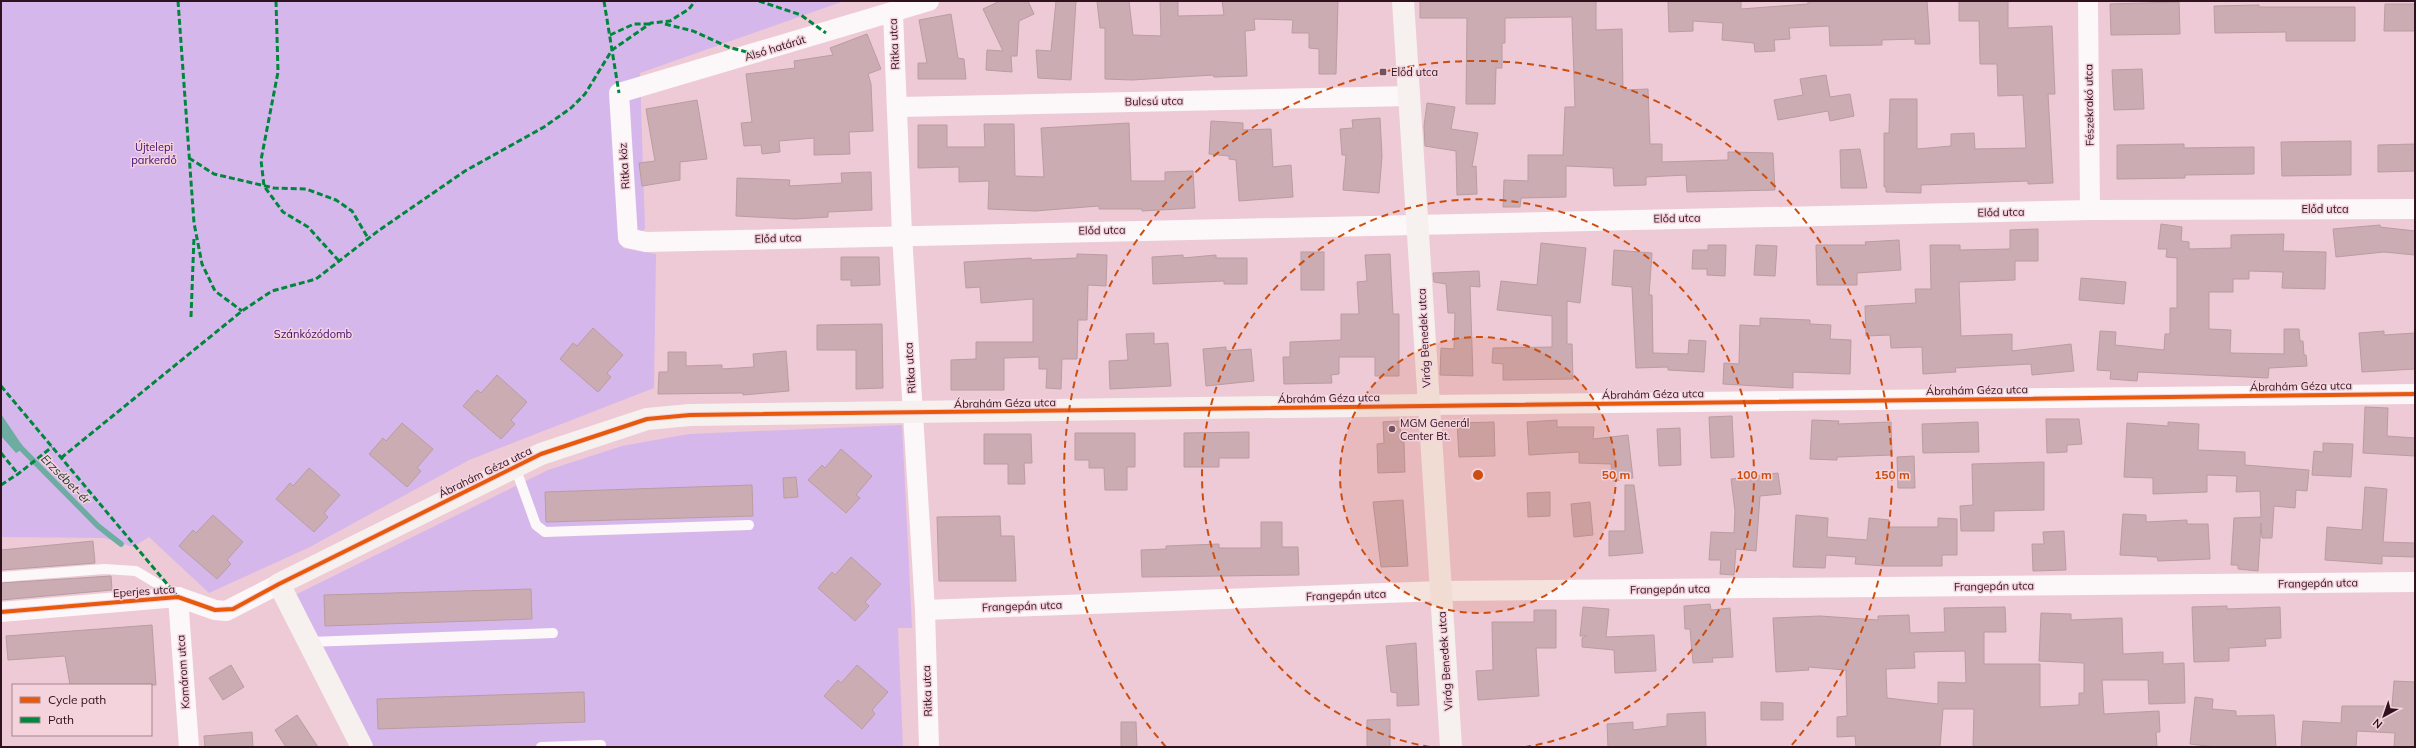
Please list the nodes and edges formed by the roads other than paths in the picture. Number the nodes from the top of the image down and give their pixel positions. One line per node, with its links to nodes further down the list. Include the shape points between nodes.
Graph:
1 (929, 1): 4 (street, Alsó határút)
2 (1403, 1): 6 (street, Virág Benedek utca)
3 (2088, 1): 9 (street, Fészekrakó utca)
4 (893, 13): 5 (street, Alsó határút); 7 (street, Ritka utca)
5 (619, 93): 12 (street, Ritka köz)
6 (1410, 96): 7 (street, Bulcsú utca); 10 (street, Virág Benedek utca)
7 (898, 107): 11 (street, Ritka utca)
8 (2415, 208): 9 (street, Előd utca)
9 (2090, 210): 10 (street, Előd utca)
10 (1417, 224): 11 (street, Előd utca); 14 (street, Virág Benedek utca)
11 (902, 234): 12 (street, Előd utca, via 646,242); 15 (street, Ritka utca)
12 (628, 238)
13 (2415, 394): 14 (street, Ábrahám Géza utca)
14 (1428, 405): 15 (street, Ábrahám Géza utca); 21 (street, Virág Benedek utca)
15 (914, 413): 16 (street, Ábrahám Géza utca, via 690,415 647,419 548,452); 23 (street, Ritka utca)
16 (515, 467): 17 (lane, via 536,525 545,532); 20 (street, Ábrahám Géza utca)
17 (749, 525)
18 (1, 577): 22 (lane, via 104,569 136,570)
19 (2415, 582): 21 (street, Frangepán utca)
20 (279, 584): 22 (street, Eperjes utca, via 226,611 215,610); 26 (street)
21 (1440, 591): 23 (street, Frangepán utca); 32 (street, Virág Benedek utca)
22 (178, 597): 24 (street, Eperjes utca); 28 (street, Komárom utca)
23 (925, 610): 31 (street, Ritka utca)
24 (1, 612)
25 (554, 633): 26 (lane)
26 (308, 642): 29 (street)
27 (602, 745): 30 (lane)
28 (189, 747)
29 (362, 747)
30 (541, 747)
31 (929, 747)
32 (1451, 747)

